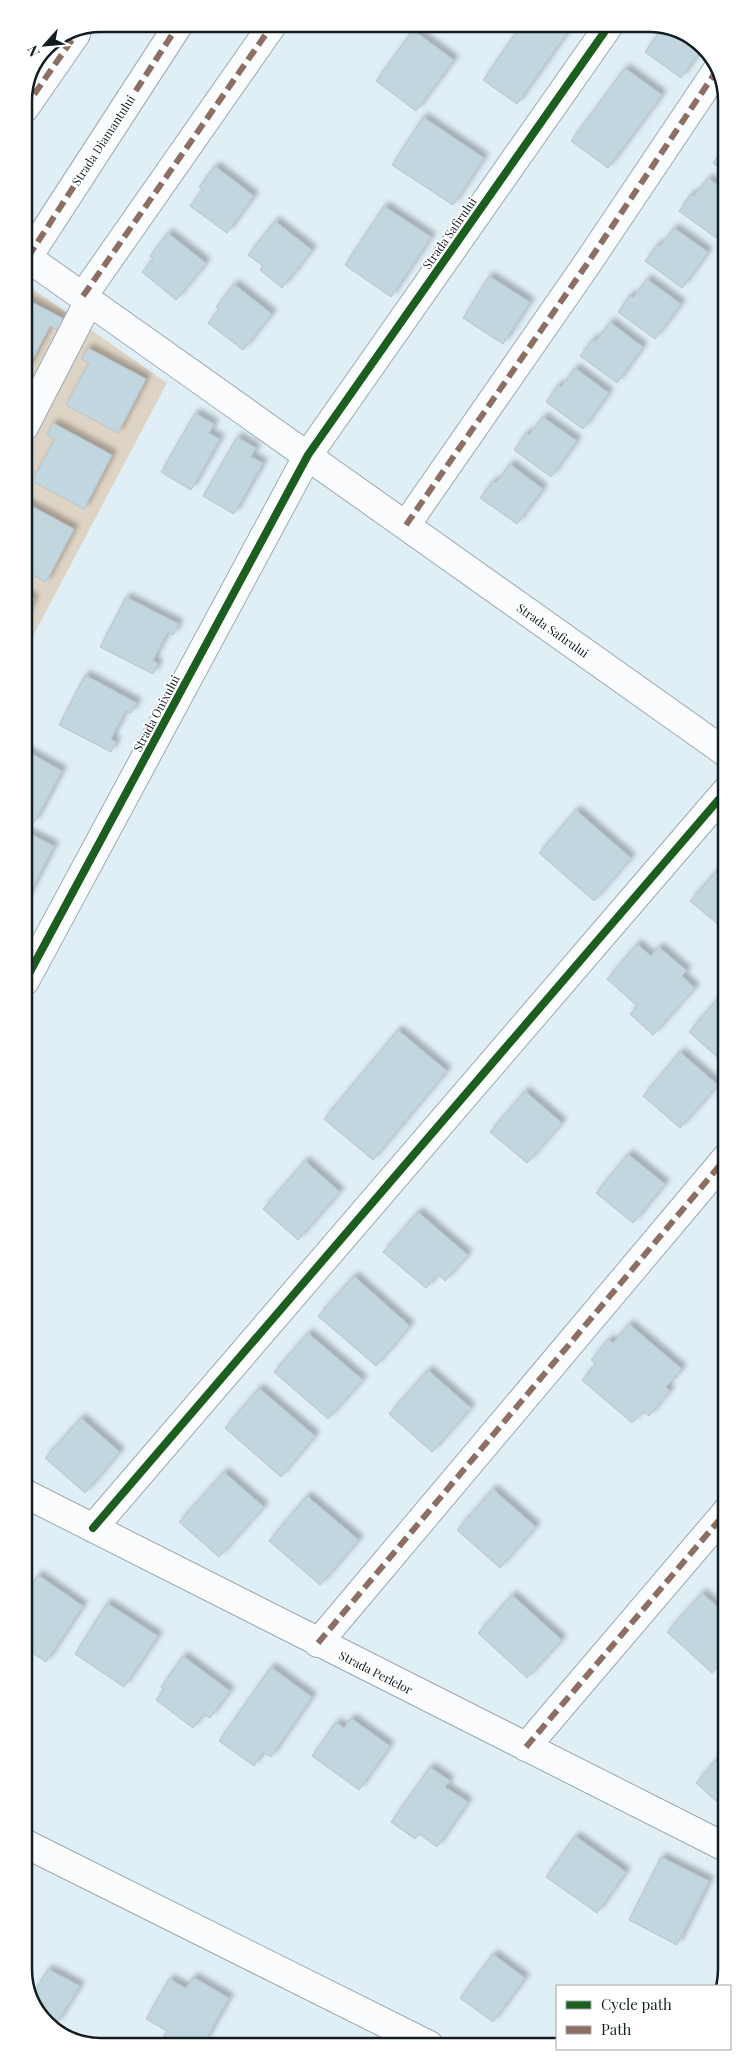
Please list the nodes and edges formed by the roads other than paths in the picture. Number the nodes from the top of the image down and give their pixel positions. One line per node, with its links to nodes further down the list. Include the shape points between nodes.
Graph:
1 (173, 33): 7 (street, Strada Diamantului)
2 (267, 33): 9 (street)
3 (604, 33): 11 (street, Strada Safirului)
4 (72, 39): 6 (street)
5 (713, 76): 12 (street)
6 (33, 96)
7 (33, 246)
8 (33, 261): 9 (street, Strada Safirului)
9 (86, 298): 10 (street); 11 (street, Strada Safirului)
10 (33, 409)
11 (308, 455): 12 (street, Strada Safirului); 15 (street, Strada Onixului)
12 (406, 526): 13 (street, Strada Safirului)
13 (718, 746)
14 (718, 800): 19 (street)
15 (33, 967)
16 (718, 1167): 20 (street)
17 (32, 1501): 19 (street, Strada Perlelor)
18 (718, 1522): 21 (street)
19 (93, 1528): 20 (street, Strada Perlelor)
20 (318, 1642): 21 (street, Strada Perlelor)
21 (526, 1747): 22 (street, Strada Perlelor)
22 (718, 1843)
23 (32, 1847): 24 (street)
24 (413, 2037)

